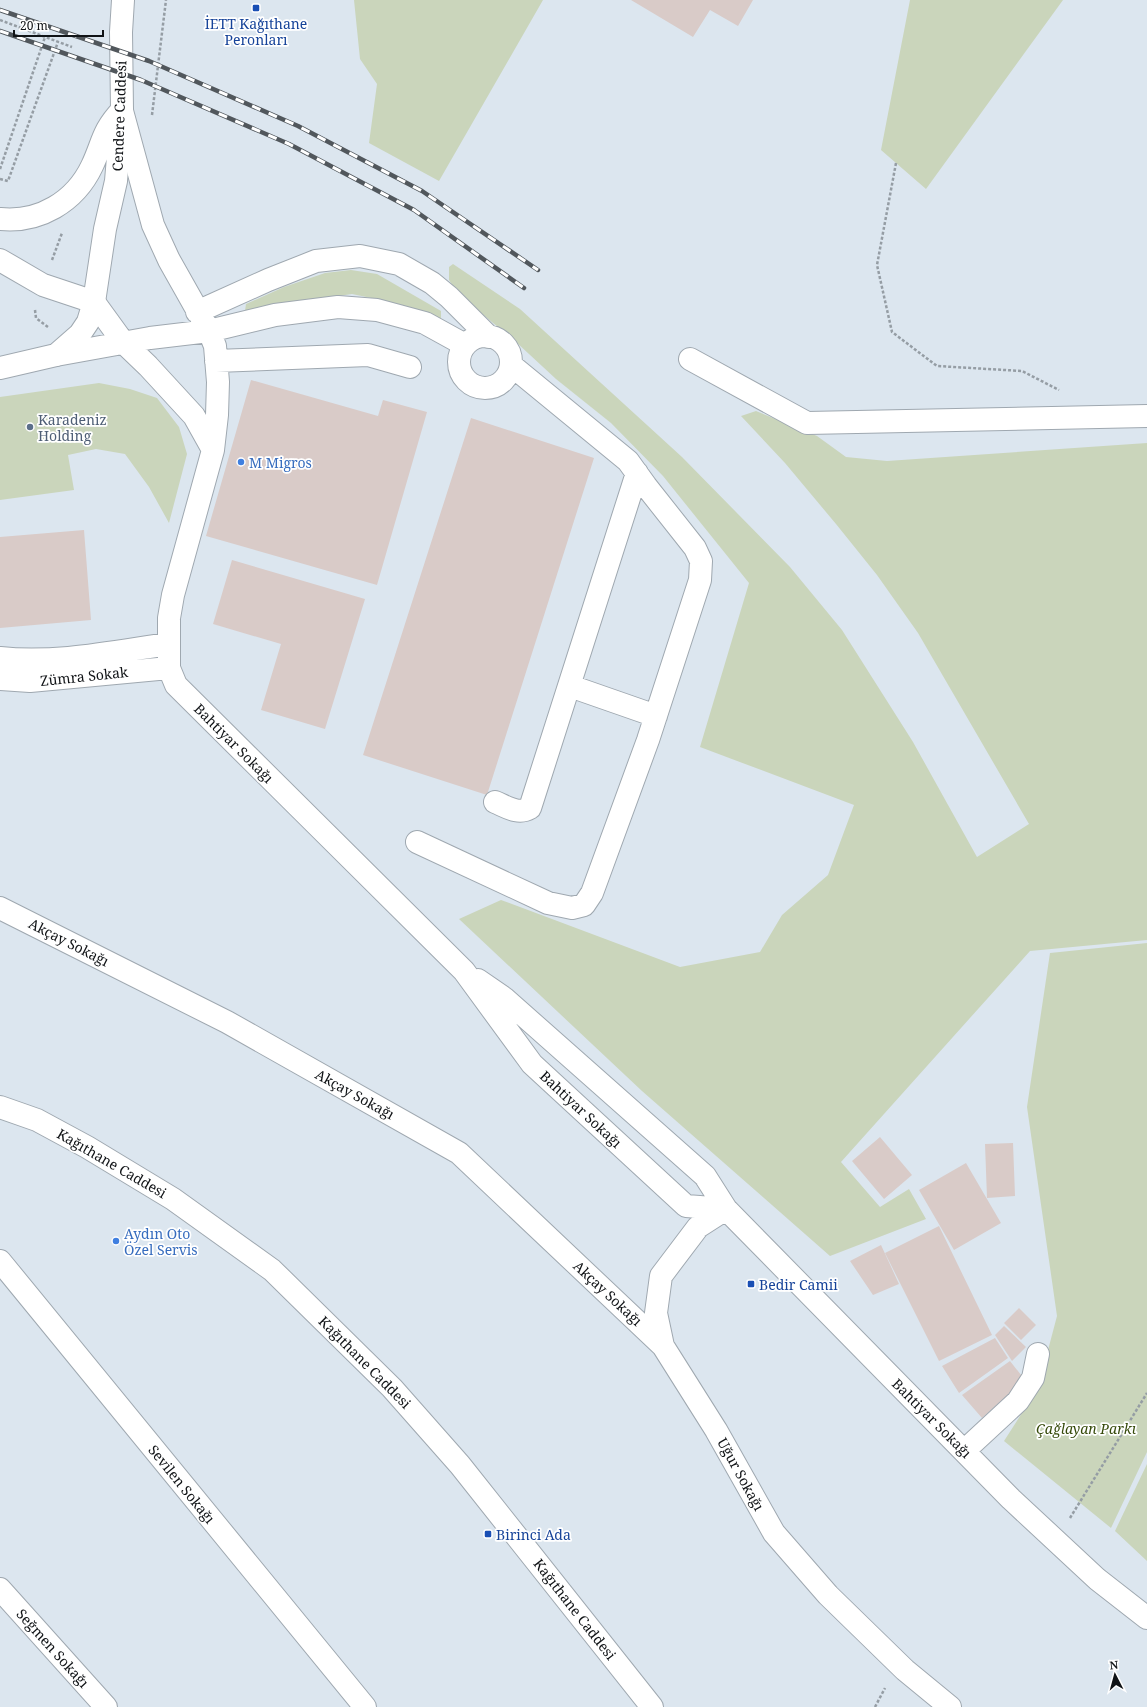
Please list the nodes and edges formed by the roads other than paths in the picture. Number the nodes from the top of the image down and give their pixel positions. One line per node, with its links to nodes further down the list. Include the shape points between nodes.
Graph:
1 (110, 0): 3 (street)
2 (123, 0): 3 (street, Cendere Caddesi)
3 (121, 32): 4 (street, Cendere Caddesi)
4 (122, 110): 5 (street, via 105,132 92,166 80,187 66,201 26,219); 7 (street, Cendere Caddesi, via 116,181 105,229); 8 (street, Bahtiyar Sokağı, via 153,224)
5 (0, 219)
6 (0, 260): 7 (street, via 43,285)
7 (94, 302): 11 (street); 13 (street, Cendere Caddesi, via 88,322 80,334)
8 (197, 312): 9 (street, Bahtiyar Sokağı); 10 (street, via 316,261 360,256 399,264 432,283)
9 (209, 331): 11 (street); 12 (street, via 275,315 338,307 377,310 425,322); 15 (street, Bahtiyar Sokağı, via 215,346)
10 (489, 337): 12 (street, via 476,337); 16 (street, via 507,348)
11 (123, 342): 13 (street); 20 (street, via 194,416)
12 (466, 345): 16 (street, via 459,356 458,365 463,377 472,386 498,386 509,373)
13 (56, 355): 18 (street)
14 (690, 359): 19 (street, via 806,423)
15 (216, 361): 17 (street, via 368,355); 20 (street, Bahtiyar Sokağı, via 217,415)
16 (511, 365): 21 (street, via 628,460)
17 (410, 367)
18 (0, 368)
19 (1147, 416)
20 (213, 450): 22 (street, Bahtiyar Sokağı, via 173,594)
21 (637, 473): 26 (street); 27 (street, via 695,548 701,561 700,580)
22 (168, 644): 23 (street, Zümra Sokak, via 52,660); 24 (street, Bahtiyar Sokağı)
23 (0, 658)
24 (169, 668): 25 (street, Zümra Sokak, via 30,681); 31 (street, Bahtiyar Sokağı, via 176,685)
25 (0, 679)
26 (570, 686): 27 (street); 28 (street, via 530,808 525,811 514,811)
27 (656, 716): 29 (street, via 592,893 584,905 572,908 548,903)
28 (495, 802)
29 (417, 842)
30 (0, 908): 35 (street, Akçay Sokağı, via 227,1022 459,1153)
31 (464, 971): 33 (street, Bahtiyar Sokağı, via 504,998 705,1176); 33 (street, Bahtiyar Sokağı, via 532,1064 686,1206)
32 (0, 1107): 42 (street, Kağıthane Caddesi, via 37,1120 87,1147 173,1199 272,1270 392,1388 460,1465)
33 (726, 1210): 35 (street, Uğur Sokağı, via 698,1227 661,1276 656,1313); 37 (street, Bahtiyar Sokağı)
34 (0, 1261): 41 (street, Sevilen Sokağı)
35 (663, 1346): 43 (street, Uğur Sokağı, via 716,1430 774,1533 828,1595 905,1670)
36 (1038, 1354): 37 (street, via 1033,1378 1018,1401)
37 (964, 1451): 39 (street, Bahtiyar Sokağı, via 1097,1579)
38 (0, 1589): 40 (street, Seğmen Sokağı)
39 (1147, 1618)
40 (106, 1707)
41 (365, 1707)
42 (652, 1707)
43 (950, 1707)

